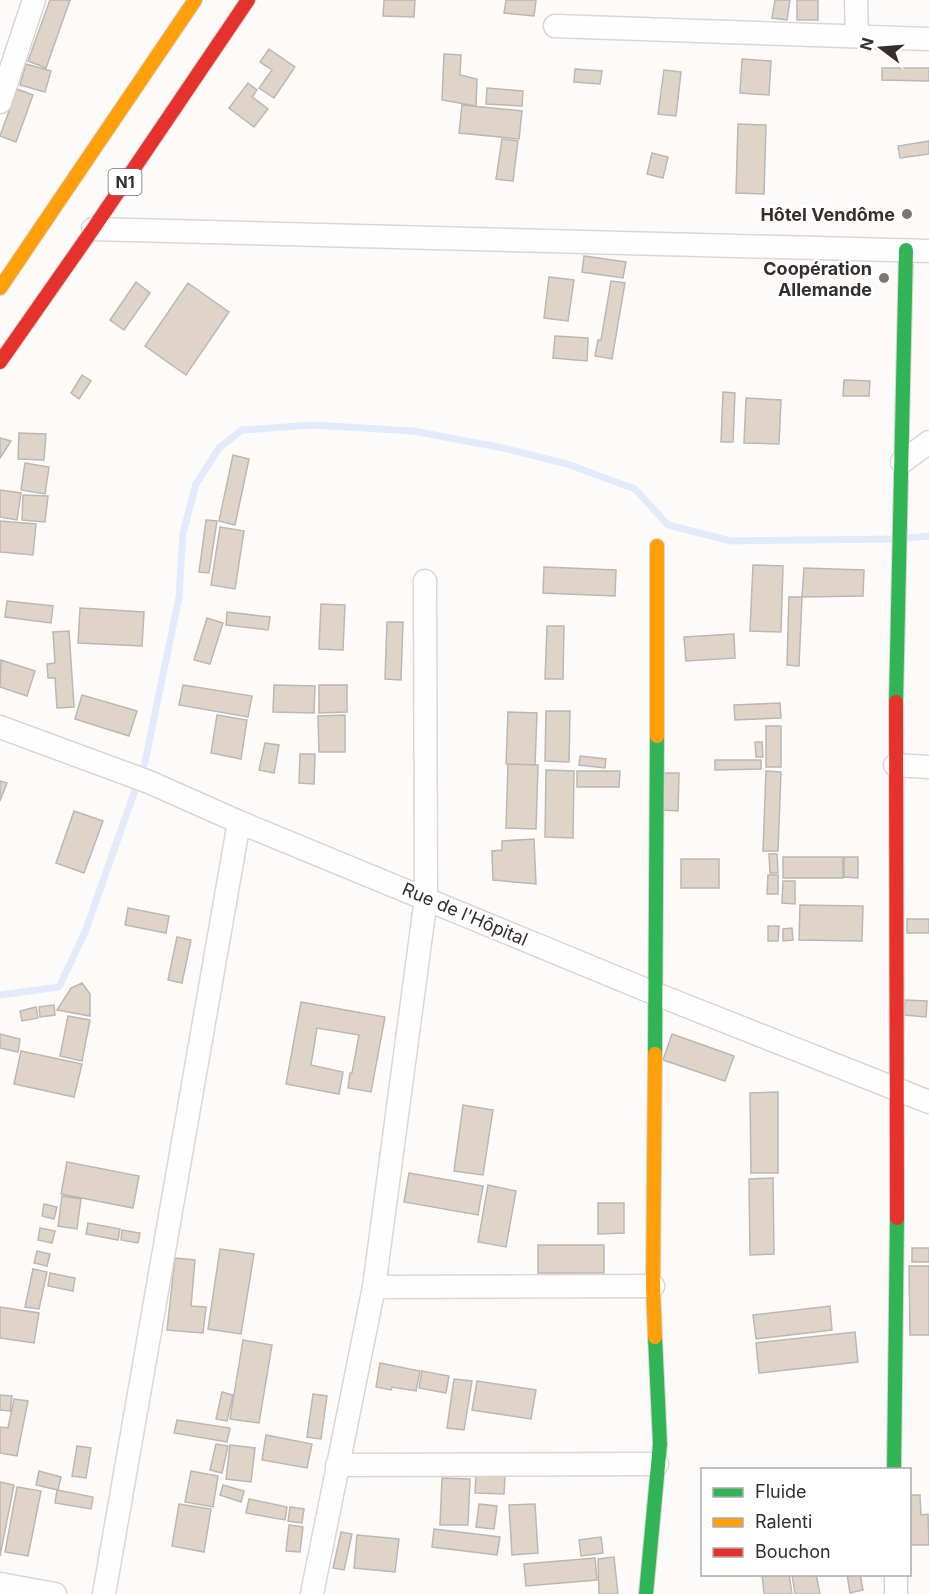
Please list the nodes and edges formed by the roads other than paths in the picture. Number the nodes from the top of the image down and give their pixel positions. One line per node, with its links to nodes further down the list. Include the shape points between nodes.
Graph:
1 (34, 0): 8 (street)
2 (195, 0): 12 (main road, N1)
3 (248, 0): 9 (main road, N1)
4 (856, 0): 6 (street)
5 (555, 26): 6 (street)
6 (857, 36): 7 (street)
7 (929, 39)
8 (0, 102)
9 (93, 229): 10 (street); 13 (main road, N1)
10 (906, 250): 11 (street); 15 (main road)
11 (929, 251)
12 (0, 288)
13 (0, 362)
14 (929, 442): 15 (street)
15 (902, 462): 19 (main road)
16 (657, 546): 23 (main road)
17 (425, 581): 22 (street)
18 (0, 727): 21 (street, Rue de l'Hôpital, via 139,779)
19 (896, 765): 20 (street); 24 (main road)
20 (929, 767)
21 (239, 822): 22 (street, Rue de l'Hôpital); 34 (street)
22 (426, 898): 23 (street, Rue de l'Hôpital); 27 (street)
23 (656, 994): 24 (street, Rue de l'Hôpital); 26 (main road)
24 (898, 1090): 25 (street, Rue de l'Hôpital); 30 (main road)
25 (929, 1102)
26 (653, 1286): 27 (street); 28 (main road, via 660,1444)
27 (374, 1287): 29 (street)
28 (657, 1464): 29 (street); 36 (main road)
29 (338, 1466): 35 (street)
30 (894, 1468)
31 (896, 1576): 37 (street)
32 (0, 1584): 33 (street)
33 (55, 1594)
34 (104, 1594)
35 (312, 1594)
36 (646, 1594)
37 (896, 1594)

